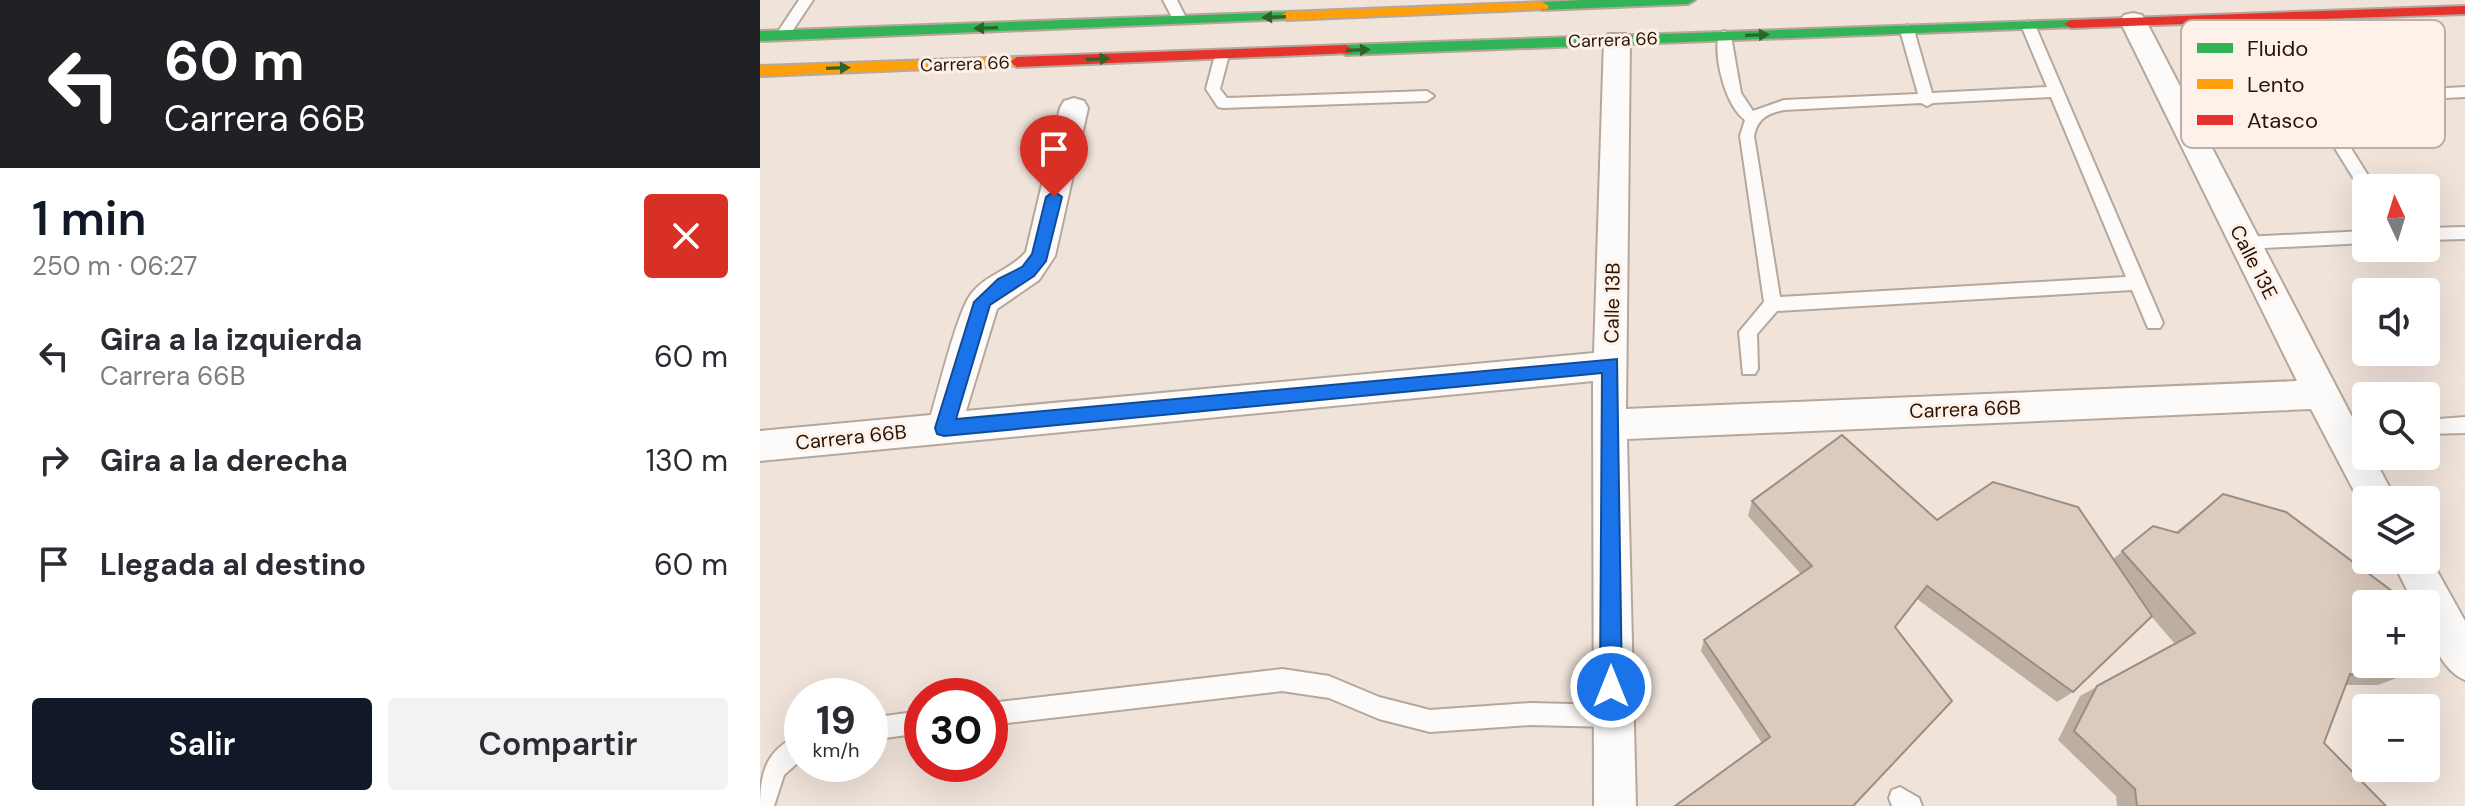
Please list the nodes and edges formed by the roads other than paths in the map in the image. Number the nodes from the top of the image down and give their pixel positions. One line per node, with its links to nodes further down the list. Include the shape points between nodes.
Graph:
1 (806, 0): 13 (lane)
2 (1170, 0): 8 (lane)
3 (1688, 0): 4 (main road, Carrera 66)
4 (1611, 2): 7 (main road, Carrera 66, one-way to 7)
5 (2308, 8): 6 (main road, Carrera 66); 9 (main road, Carrera 66)
6 (2465, 10)
7 (1231, 18): 8 (main road, Carrera 66); 16 (main road)
8 (1180, 20): 13 (main road, Carrera 66, one-way to 13)
9 (2133, 21): 11 (main road, Carrera 66); 24 (street, Calle 13E)
10 (1904, 22): 11 (main road, Carrera 66); 14 (main road, Carrera 66, one-way to 10); 22 (lane)
11 (2028, 25): 18 (lane)
12 (760, 36): 13 (main road, Carrera 66)
13 (782, 36)
14 (1724, 36): 15 (main road, Carrera 66); 25 (lane, via 1735,97 1742,113)
15 (1617, 40): 16 (main road, Carrera 66, one-way to 15); 36 (street, Calle 13B)
16 (1222, 55): 17 (main road, Carrera 66, one-way to 16); 21 (lane, via 1213,89 1223,103)
17 (760, 71)
18 (2056, 92): 22 (lane); 33 (lane)
19 (2465, 92): 20 (lane)
20 (2445, 93)
21 (1427, 96)
22 (1927, 101): 25 (lane, via 1784,105)
23 (1074, 108): 42 (street, via 1040,256 1028,271 983,302)
24 (2181, 116)
25 (1753, 118): 34 (lane, via 1747,136)
26 (2197, 148): 32 (street, Calle 13E)
27 (2343, 148): 28 (lane)
28 (2359, 174)
29 (2465, 233): 30 (lane)
30 (2440, 234)
31 (2352, 238): 32 (lane)
32 (2245, 243): 38 (street, Calle 13E)
33 (2137, 283): 34 (lane); 35 (lane)
34 (1773, 304): 37 (lane, via 1748,332)
35 (2154, 323)
36 (1611, 365): 39 (street, Calle 13B); 42 (street, Carrera 66B)
37 (1749, 369)
38 (2321, 394): 39 (street, Carrera 66B); 44 (street, Calle 13E)
39 (1609, 425): 49 (street, Calle 13B)
40 (2465, 425): 41 (lane)
41 (2440, 426)
42 (944, 428): 43 (street, Carrera 66B)
43 (760, 446)
44 (2370, 486)
45 (2421, 574): 46 (street)
46 (2456, 625): 47 (street)
47 (2465, 660)
48 (1008, 712): 49 (lane, via 1282,680 1329,687 1430,721 1530,714)
49 (1611, 716): 52 (street, Calle 13B)
50 (784, 760): 51 (lane, via 775,768)
51 (763, 806)
52 (1615, 806)

